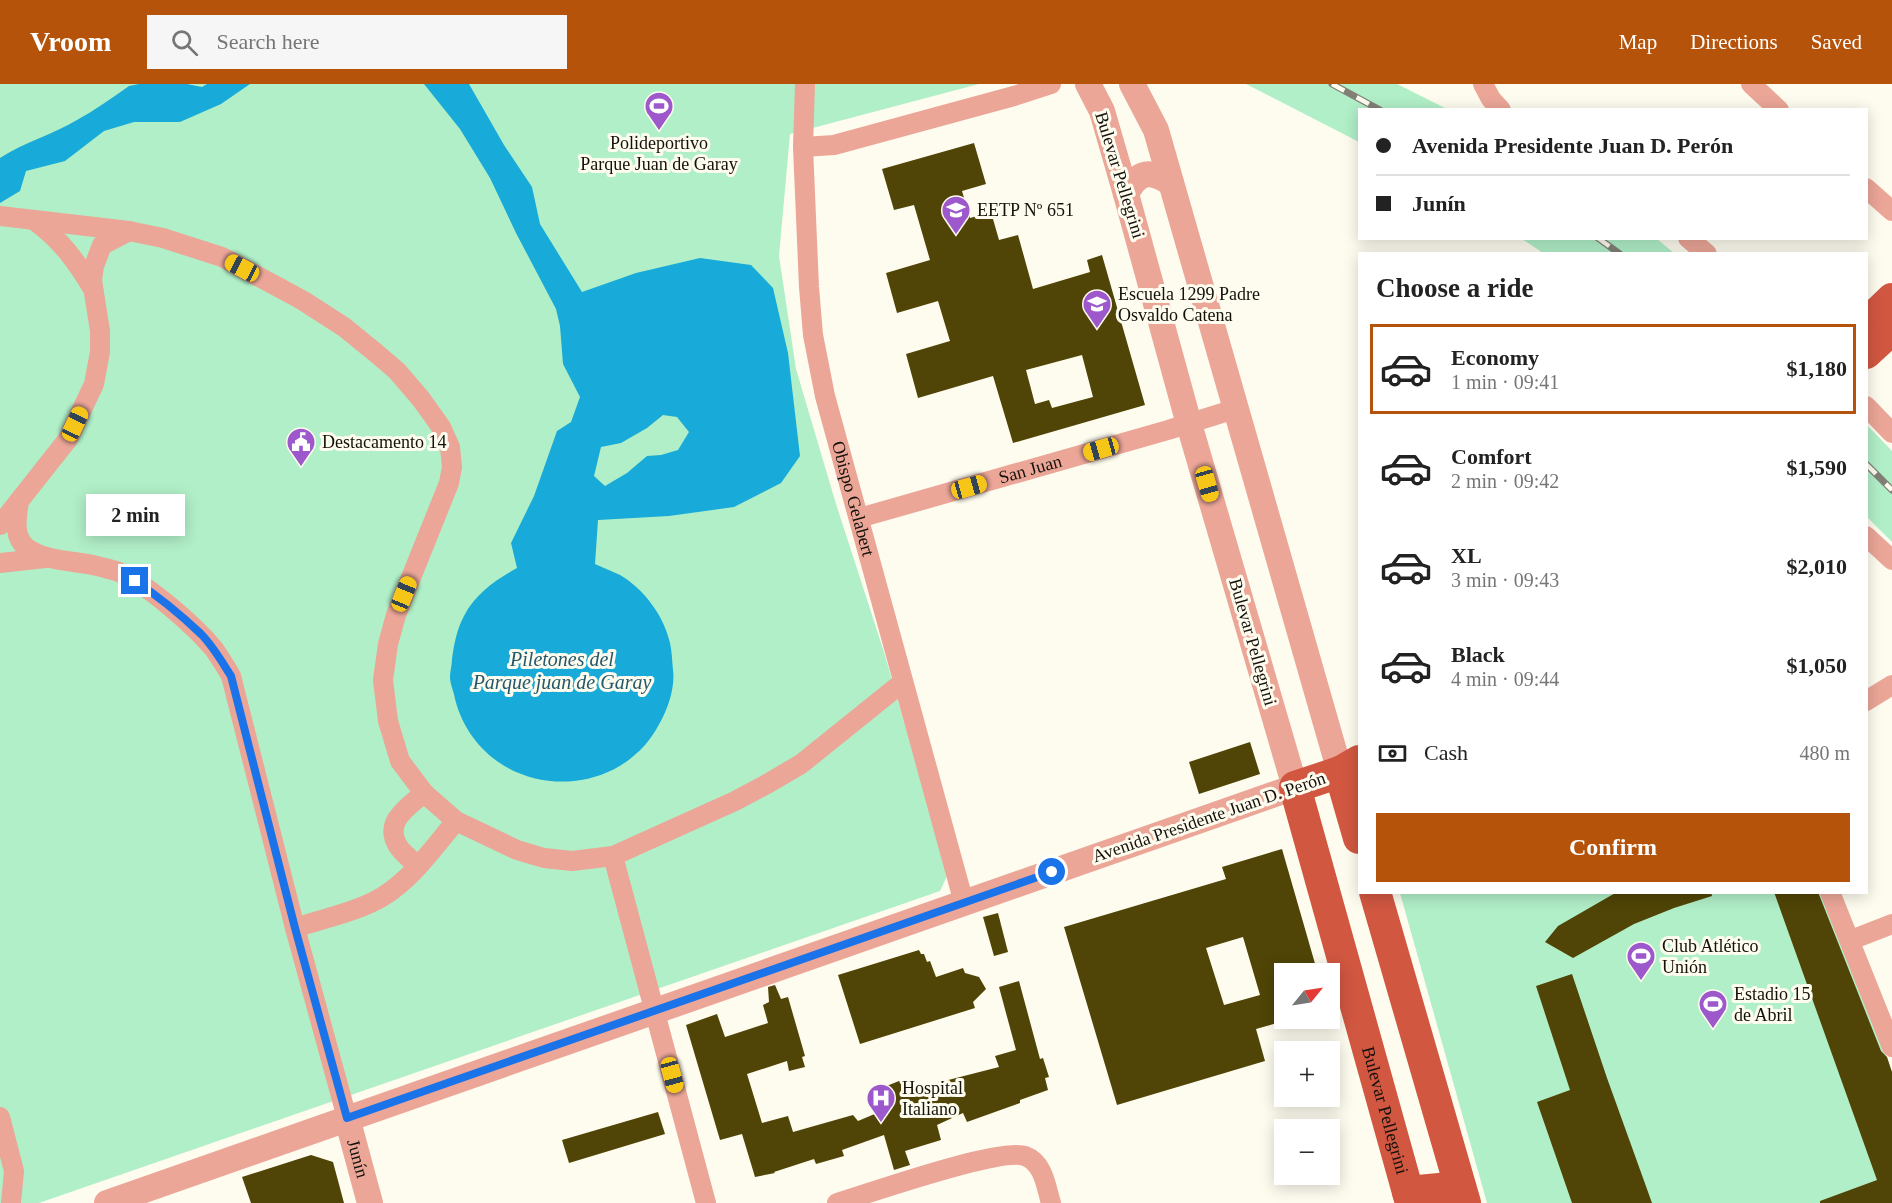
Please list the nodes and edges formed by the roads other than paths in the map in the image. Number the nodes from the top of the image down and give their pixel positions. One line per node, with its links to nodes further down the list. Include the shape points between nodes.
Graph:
1 (804, 84): 10 (street, Obispo Gelabert)
2 (1051, 84): 7 (street)
3 (1088, 84): 13 (street, Bulevar Pellegrini, via 1102,111)
4 (1132, 84): 11 (street, via 1156,130)
5 (1484, 84): 8 (street)
6 (1751, 84): 9 (street)
7 (1013, 90): 10 (street, via 834,145)
8 (1499, 108)
9 (1777, 108)
10 (802, 147): 30 (street, Obispo Gelabert, via 813,334 825,396)
11 (1171, 183): 13 (street, via 1152,173 1144,174); 26 (street)
12 (1868, 190): 14 (street)
13 (1126, 194): 27 (street, Bulevar Pellegrini)
14 (1892, 211)
15 (0, 216): 16 (street)
16 (34, 220): 17 (street); 20 (street, via 64,246)
17 (129, 231): 20 (street, via 102,245 97,254 92,280); 41 (street, via 222,257 303,300 344,327 397,371 441,427 450,447 449,483 396,615 383,680 388,721 400,761)
18 (1690, 240): 19 (street)
19 (1705, 252)
20 (96, 294): 29 (street, via 100,352 94,384 68,439)
21 (1892, 299): 22 (main road)
22 (1868, 322)
23 (1892, 329): 24 (main road)
24 (1868, 351)
25 (1868, 408): 28 (street)
26 (1236, 409): 27 (street, San Juan); 39 (street)
27 (1189, 424): 30 (street, San Juan); 40 (street, Bulevar Pellegrini)
28 (1892, 434)
29 (19, 501): 31 (street); 33 (street, via 19,537 25,547)
30 (859, 518): 36 (street, Obispo Gelabert)
31 (0, 525)
32 (1868, 538): 34 (street)
33 (45, 558): 35 (street, Junín); 50 (street, Junín, via 71,560 122,573 157,597 215,650 231,676)
34 (1892, 560)
35 (0, 563)
36 (903, 682): 44 (street, via 792,770 735,801); 48 (street, Obispo Gelabert)
37 (1892, 685): 38 (street)
38 (1868, 700)
39 (1349, 766): 40 (main road, Avenida Presidente Juan D. Perón); 43 (main road)
40 (1295, 787): 48 (street, Avenida Presidente Juan D. Perón); 57 (main road, Bulevar Pellegrini)
41 (424, 793): 42 (street); 45 (street, via 394,823 398,847)
42 (456, 820): 44 (street, via 517,850 544,858 572,861); 45 (street)
43 (1358, 831)
44 (613, 856): 52 (street)
45 (418, 866): 50 (street, via 371,903)
46 (1376, 894): 56 (main road)
47 (1831, 894): 51 (street)
48 (964, 903): 52 (street, Avenida Presidente Juan D. Perón)
49 (1892, 924): 51 (street)
50 (295, 928): 55 (street, Junín)
51 (1851, 940): 53 (street)
52 (655, 1011): 55 (street, Avenida Presidente Juan D. Perón); 63 (street)
53 (1892, 1047)
54 (0, 1117): 60 (street, via 14,1171)
55 (347, 1118): 61 (street, Avenida Presidente Juan D. Perón); 62 (street, Junín)
56 (1448, 1146): 57 (main road); 58 (main road)
57 (1396, 1152): 59 (main road, Bulevar Pellegrini)
58 (1462, 1195): 59 (main road)
59 (1409, 1197)
60 (11, 1203)
61 (107, 1203)
62 (370, 1203)
63 (706, 1203)
64 (837, 1203): 65 (street, via 986,1158 1013,1154 1026,1156 1040,1168)
65 (1051, 1203)

